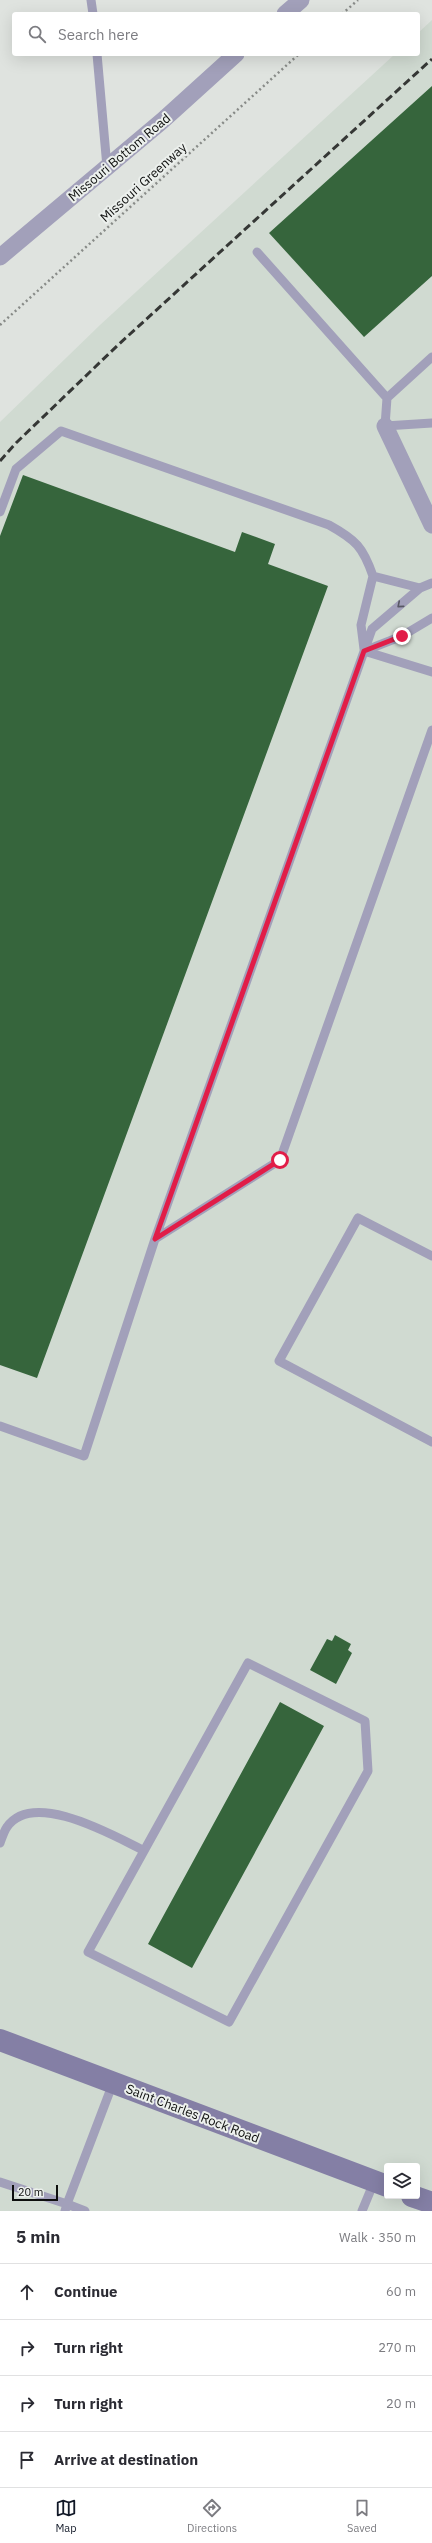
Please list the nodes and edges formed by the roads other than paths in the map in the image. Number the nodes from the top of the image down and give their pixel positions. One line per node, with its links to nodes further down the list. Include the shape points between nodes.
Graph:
1 (92, 0): 3 (lane)
2 (301, 0): 4 (street)
3 (93, 12)
4 (287, 12)
5 (97, 56): 7 (lane)
6 (234, 56): 7 (street, Missouri Bottom Road)
7 (107, 167): 9 (street, Missouri Bottom Road)
8 (257, 252): 11 (lane)
9 (0, 257)
10 (432, 357): 11 (lane)
11 (387, 398): 13 (lane)
12 (432, 424): 13 (lane)
13 (385, 426): 15 (street)
14 (0, 512): 16 (lane, via 16,469 61,430 329,525 349,536 366,554)
15 (432, 525)
16 (373, 576): 18 (lane); 20 (lane, via 361,626)
17 (432, 582): 18 (lane)
18 (420, 588): 20 (lane, one-way to 20, via 372,629)
19 (432, 618): 20 (lane, via 402,636)
20 (364, 651): 21 (lane); 23 (lane)
21 (432, 672)
22 (432, 730): 23 (lane, via 280,1160)
23 (155, 1239): 25 (lane, via 84,1456)
24 (432, 1256): 26 (lane, via 358,1218 279,1361)
25 (0, 1426)
26 (432, 1442)
27 (0, 1843): 28 (lane, via 8,1826 18,1818 29,1814 47,1814 77,1819)
28 (142, 1850): 28 (lane, via 88,1952 229,2022 368,1771 365,1720 248,1663)
29 (0, 2040): 30 (street, Saint Charles Rock Road)
30 (113, 2083): 32 (street, Saint Charles Rock Road); 35 (lane)
31 (0, 2182): 35 (lane)
32 (381, 2184): 37 (lane)
33 (420, 2199): 34 (street)
34 (432, 2204)
35 (66, 2208): 36 (lane)
36 (85, 2211)
37 (362, 2211)

